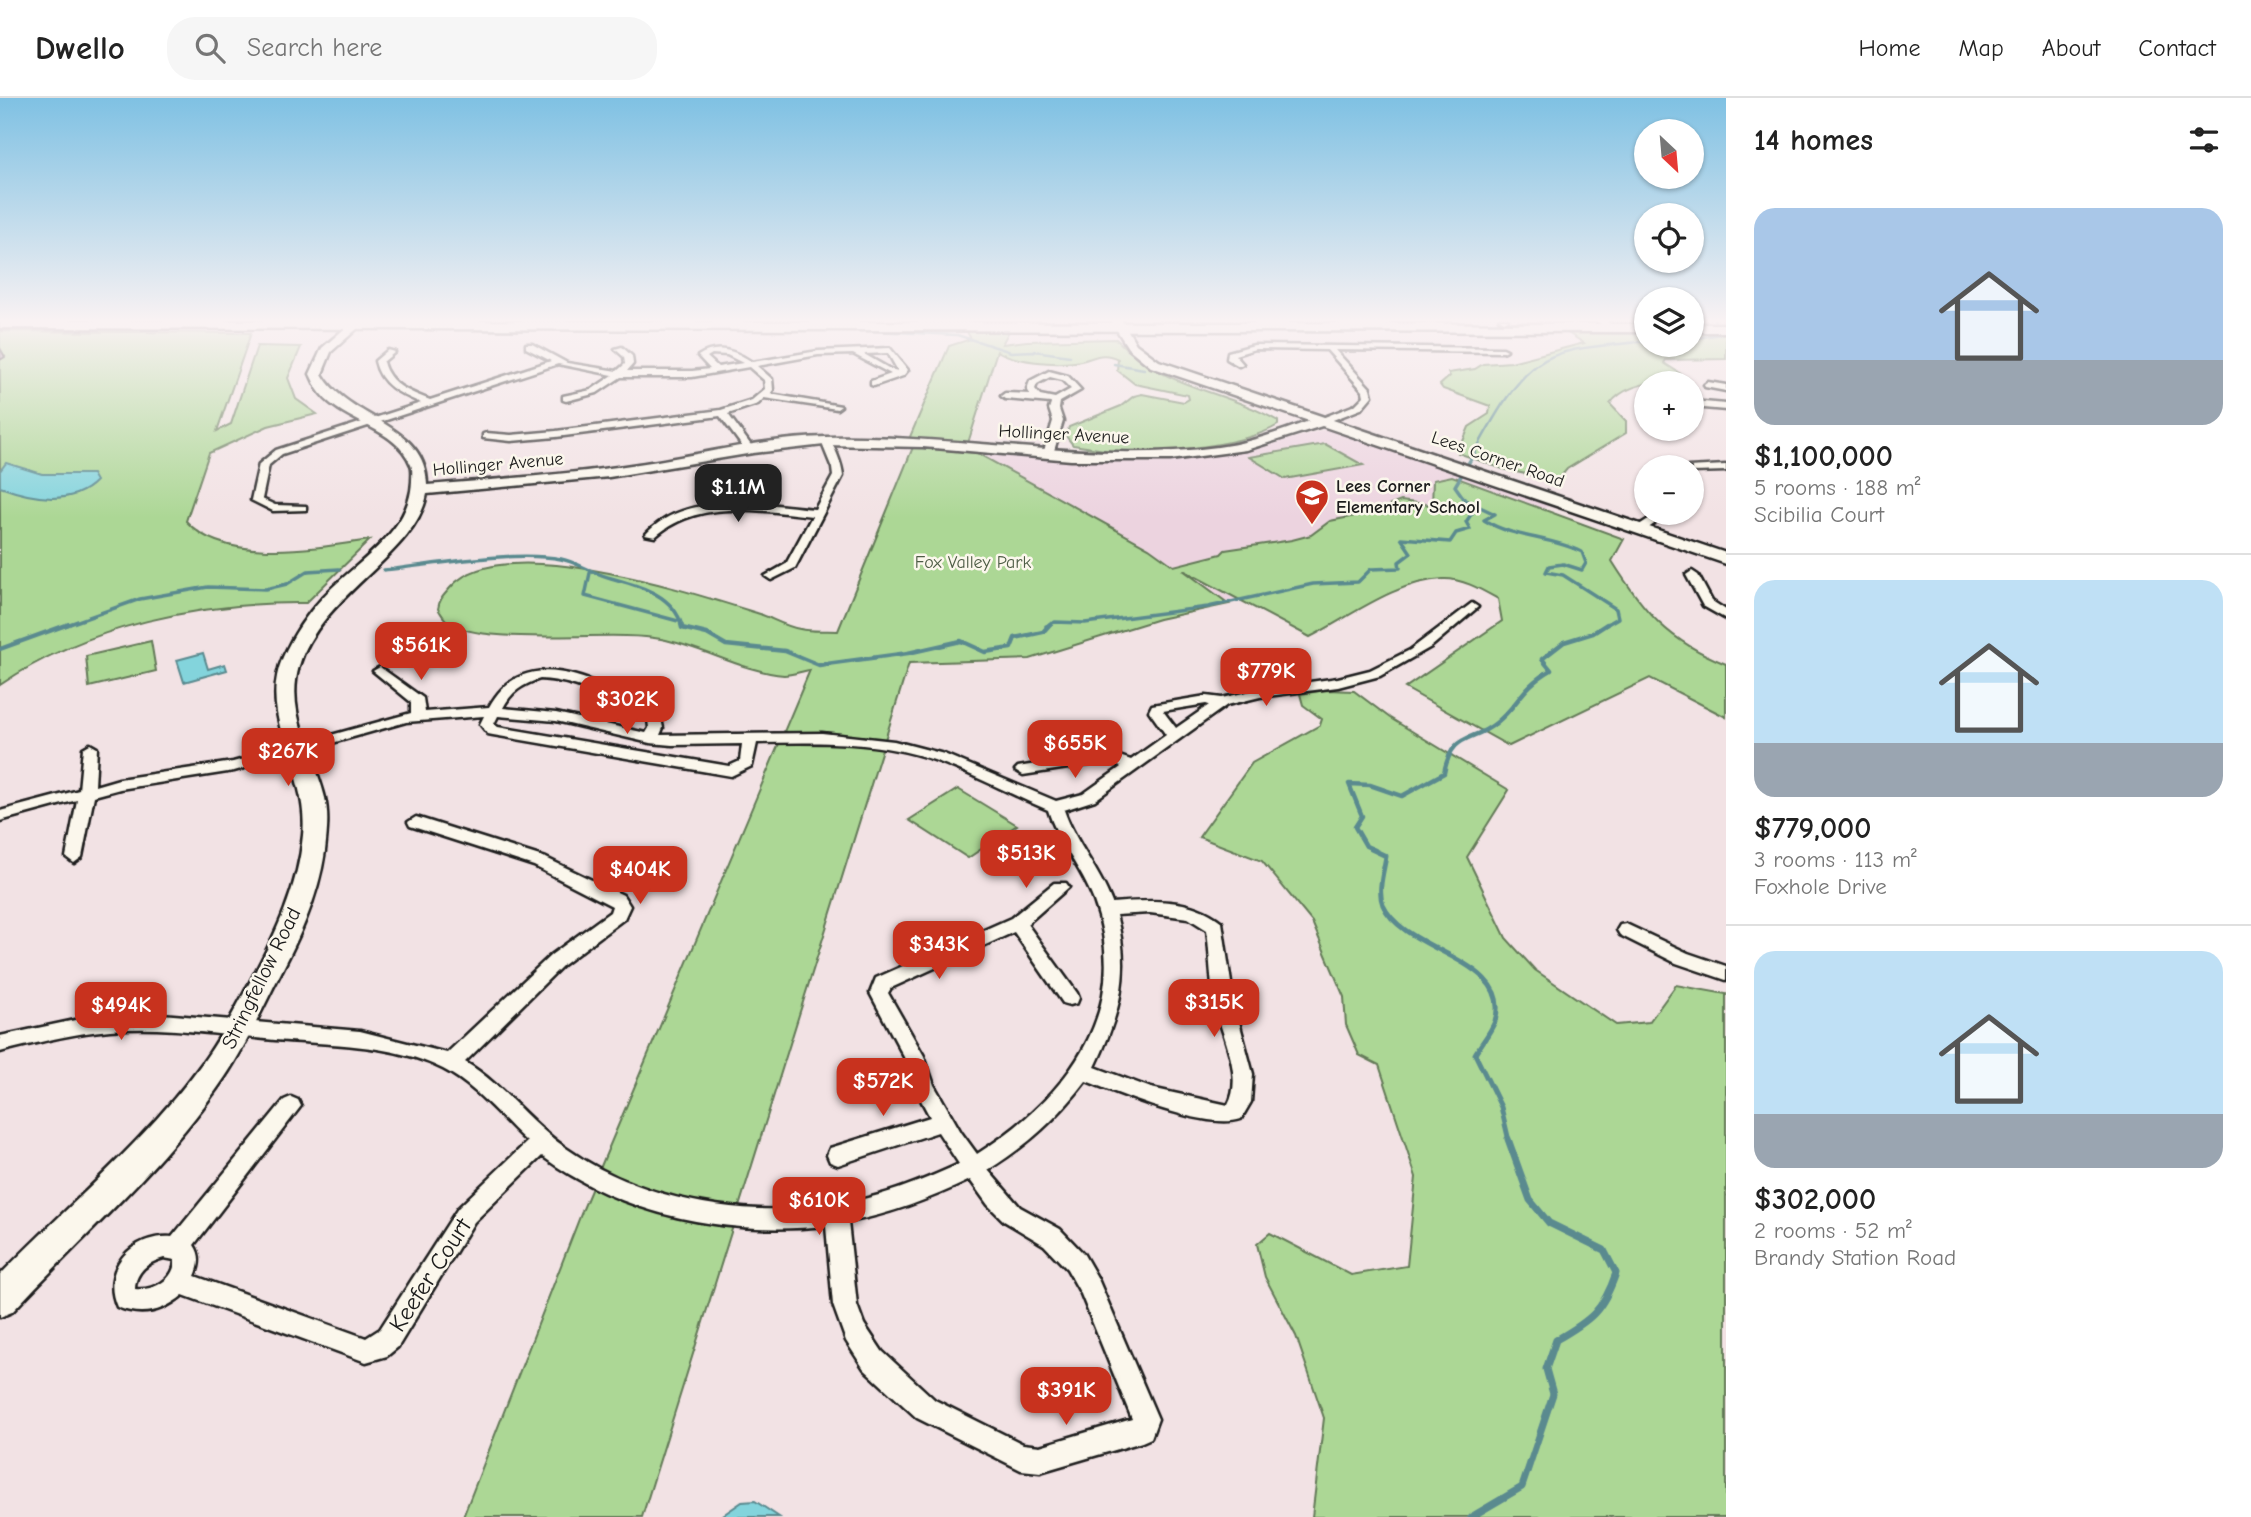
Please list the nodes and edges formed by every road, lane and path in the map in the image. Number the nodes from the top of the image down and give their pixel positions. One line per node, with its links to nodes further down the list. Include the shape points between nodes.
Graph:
1 (322, 385): 21 (main road, via 331,399)
2 (392, 385): 15 (street)
3 (485, 385): 15 (street)
4 (606, 385): 13 (street)
5 (770, 385): 10 (street)
6 (1032, 385): 12 (street)
7 (1072, 385): 14 (street, via 1077,390)
8 (1219, 385): 20 (main road, Lees Corner Road)
9 (1363, 385): 20 (street, via 1368,397 1358,407)
10 (765, 396): 17 (street); 19 (street)
11 (1005, 396): 12 (street)
12 (1037, 397): 14 (street)
13 (566, 398)
14 (1056, 401): 25 (street, via 1058,421)
15 (429, 403): 21 (street)
16 (1704, 405): 18 (street)
17 (837, 406)
18 (1726, 407)
19 (722, 413): 22 (street, via 556,434); 24 (street)
20 (1325, 420): 25 (street, Hollinger Avenue, via 1267,441 1204,453 1139,457); 32 (main road, Lees Corner Road)
21 (371, 421): 28 (main road, via 410,448 420,466); 29 (street, via 290,447 264,464 256,500 273,508)
22 (486, 436)
23 (826, 441): 24 (street, Hollinger Avenue); 25 (street, Hollinger Avenue); 30 (street, via 839,472)
24 (748, 448): 28 (street, Hollinger Avenue, via 611,472)
25 (1048, 454)
26 (1726, 468): 27 (street)
27 (1704, 469)
28 (421, 489): 46 (main road, Stringfellow Road, via 401,527 335,594 300,642 282,686 286,723)
29 (302, 508)
30 (819, 513): 33 (street, via 710,510 667,521); 36 (street, via 791,566)
31 (1646, 525): 32 (street)
32 (1640, 529): 34 (main road, Lees Corner Road)
33 (650, 535)
34 (1726, 559)
35 (1692, 575): 38 (street, via 1707,603)
36 (771, 576)
37 (1472, 607): 40 (street, via 1433,641 1374,673 1244,694)
38 (1726, 615)
39 (380, 671): 42 (street, via 418,701)
40 (1222, 702): 43 (street); 43 (street, via 1157,708)
41 (492, 711): 42 (street); 44 (street, via 556,717); 44 (street, via 510,684 545,674 584,682 655,717 656,728); 45 (street, via 487,724 493,731 731,771 747,763)
42 (418, 717): 46 (street)
43 (1173, 734): 48 (street)
44 (650, 738): 45 (street)
45 (750, 740): 51 (street, via 822,737 894,745 948,761)
46 (296, 747): 50 (street, via 213,771); 61 (main road, Stringfellow Road, via 315,801 310,869 280,950)
47 (90, 748): 50 (street)
48 (1130, 765): 49 (street, via 1108,757); 51 (street, via 1089,797)
49 (1023, 769)
50 (87, 791): 52 (street); 54 (street)
51 (1055, 807): 56 (street)
52 (0, 816)
53 (416, 822): 63 (street, via 540,862 621,906 618,915 557,960)
54 (74, 857)
55 (1060, 887): 57 (street)
56 (1107, 910): 64 (street, via 1113,944 1112,994 1103,1030); 64 (street, via 1142,906 1197,913 1216,927 1224,1003 1242,1064 1239,1106 1234,1113 1222,1114 1150,1096)
57 (1017, 923): 60 (street); 66 (street, via 879,987)
58 (1626, 930): 59 (street, via 1682,958)
59 (1726, 973)
60 (1070, 998)
61 (240, 1028): 62 (street, via 110,1022); 63 (street, via 369,1040); 73 (main road, Stringfellow Road, via 209,1077 168,1126)
62 (0, 1044)
63 (450, 1063): 67 (street, via 497,1098)
64 (1082, 1071): 69 (street, via 1045,1116)
65 (291, 1105): 71 (street)
66 (941, 1122): 68 (street); 69 (street)
67 (541, 1143): 70 (street, via 610,1183 660,1203 748,1217); 72 (street, Keefer Court, via 466,1215 378,1347 366,1350)
68 (838, 1155)
69 (975, 1168): 70 (street, via 905,1197); 70 (street, via 1012,1214 1052,1237 1075,1261 1145,1419 1142,1429 1040,1458 1021,1457 926,1409 873,1360 855,1332 845,1306)
70 (835, 1215)
71 (178, 1247): 72 (street, via 187,1254); 72 (street, via 145,1253 122,1278 121,1290 125,1299 153,1301)
72 (180, 1282)
73 (0, 1300)

